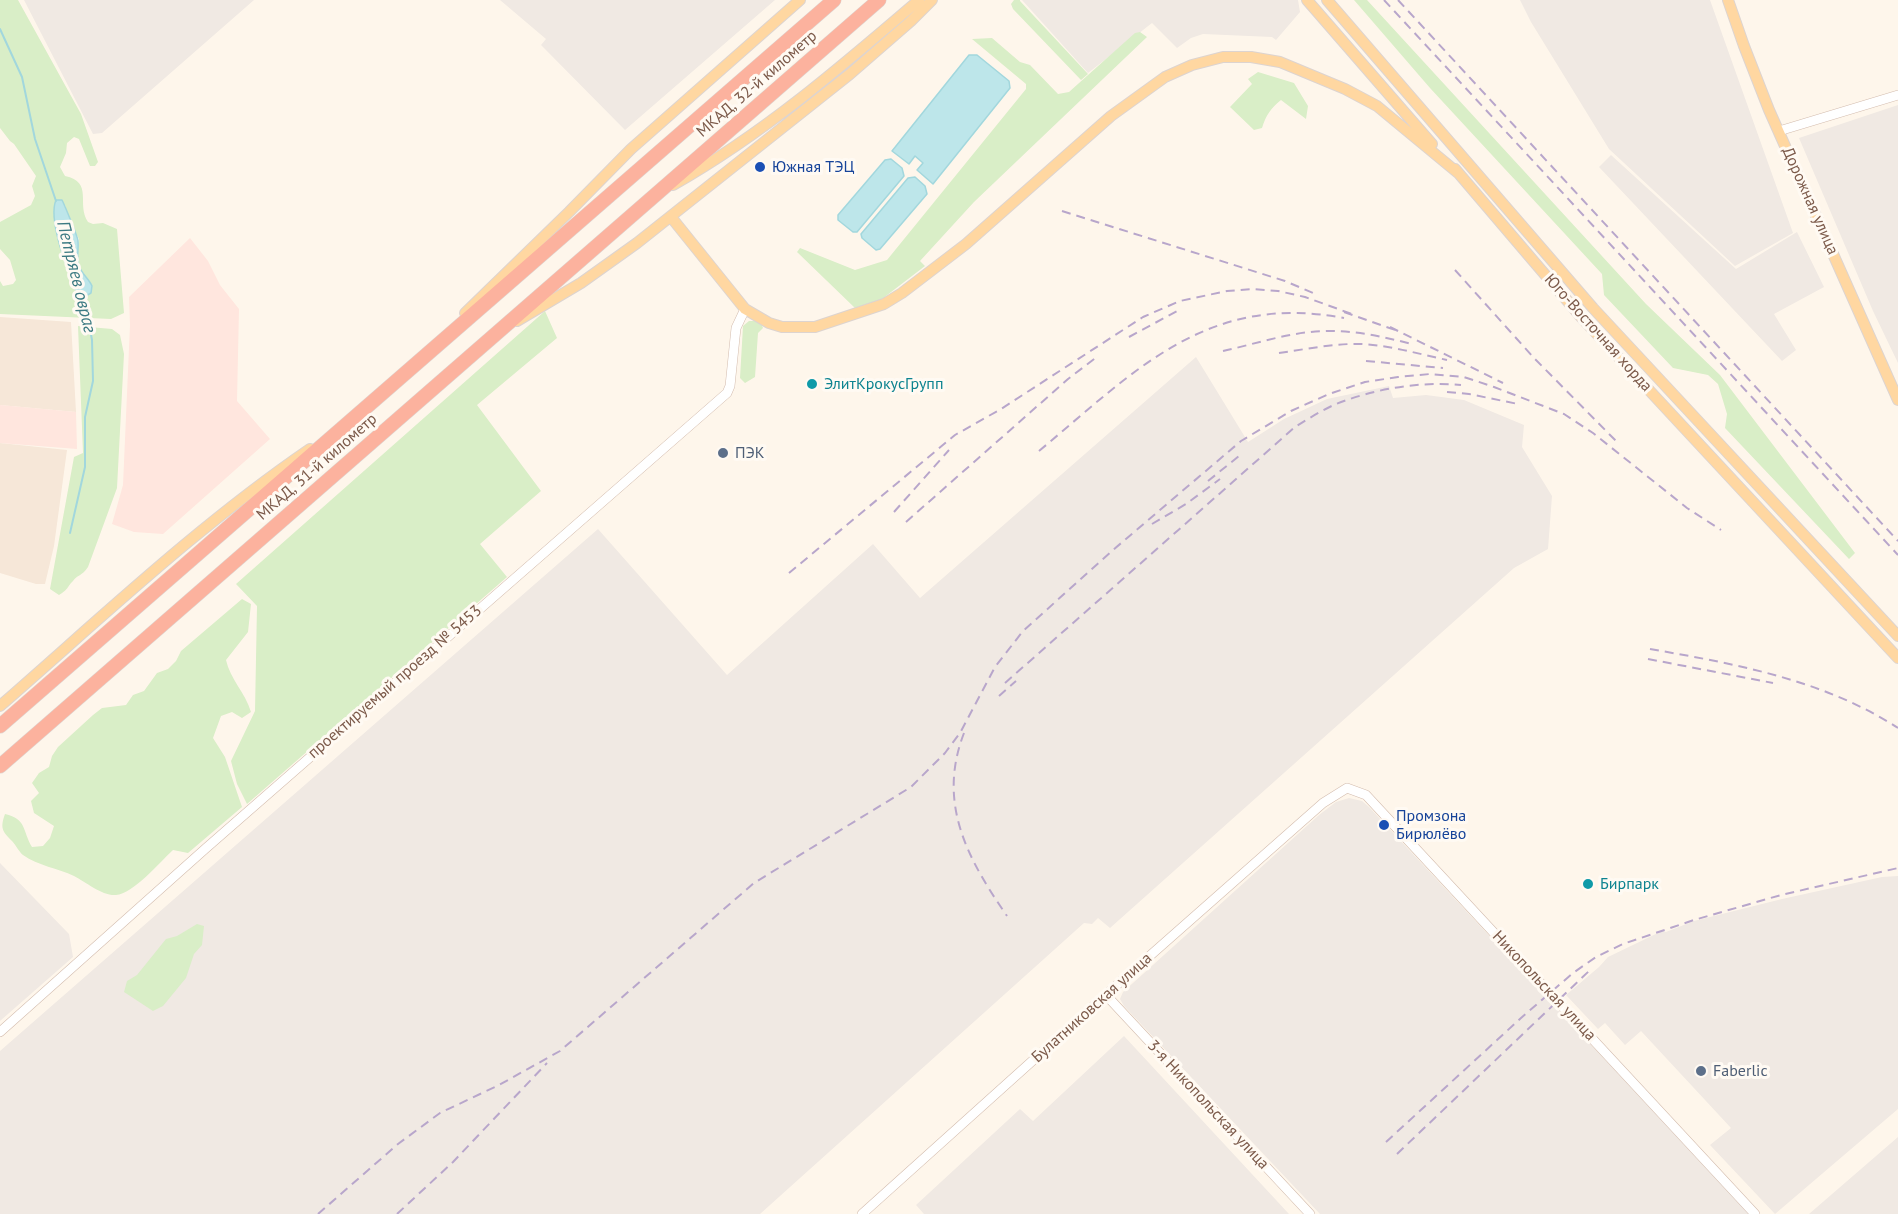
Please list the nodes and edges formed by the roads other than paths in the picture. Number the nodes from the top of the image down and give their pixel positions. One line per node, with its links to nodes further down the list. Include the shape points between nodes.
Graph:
1 (788, 0): 10 (street)
2 (800, 0): 10 (main road)
3 (834, 0): 13 (highway, МКАД, 32-й километр)
4 (879, 0): 15 (highway, МКАД, 32-й километр)
5 (919, 0): 15 (main road, via 786,110)
6 (932, 0): 16 (main road, via 850,74)
7 (1307, 0): 14 (main road, Юго-Восточная хорда)
8 (1327, 0): 22 (main road, Юго-Восточная хорда, via 1593,308)
9 (1728, 0): 12 (main road, Дорожная улица)
10 (783, 15): 19 (main road, via 631,149)
11 (1898, 95): 12 (street)
12 (1779, 131): 20 (main road, Дорожная улица)
13 (644, 165): 19 (highway, МКАД, 31-й километр)
14 (1458, 173): 17 (main road, via 1377,106 1345,89 1280,62 1223,57 1166,77 1111,116 966,244 884,304 815,327 798,328 769,323); 23 (main road, Юго-Восточная хорда, via 1582,318)
15 (657, 194): 18 (highway, МКАД, 31-й километр)
16 (671, 217): 17 (main road); 18 (main road, via 581,283)
17 (746, 309): 29 (street, проектируемый проезд № 5453, via 736,328 727,393)
18 (496, 333): 26 (highway, МКАД, 31-й километр)
19 (387, 389): 21 (highway, МКАД, 31-й километр)
20 (1898, 400)
21 (347, 423): 24 (main road, via 193,538); 25 (highway, МКАД, 31-й километр)
22 (1898, 636)
23 (1898, 658)
24 (0, 706)
25 (0, 726)
26 (0, 766)
27 (1323, 803): 28 (street, Булатниковская улица); 32 (street, Никопольская улица, via 1347,788 1366,795)
28 (1106, 995): 30 (street, Булатниковская улица); 31 (street, 3-я Никопольская улица)
29 (0, 1032)
30 (862, 1214)
31 (1310, 1214)
32 (1755, 1214)

